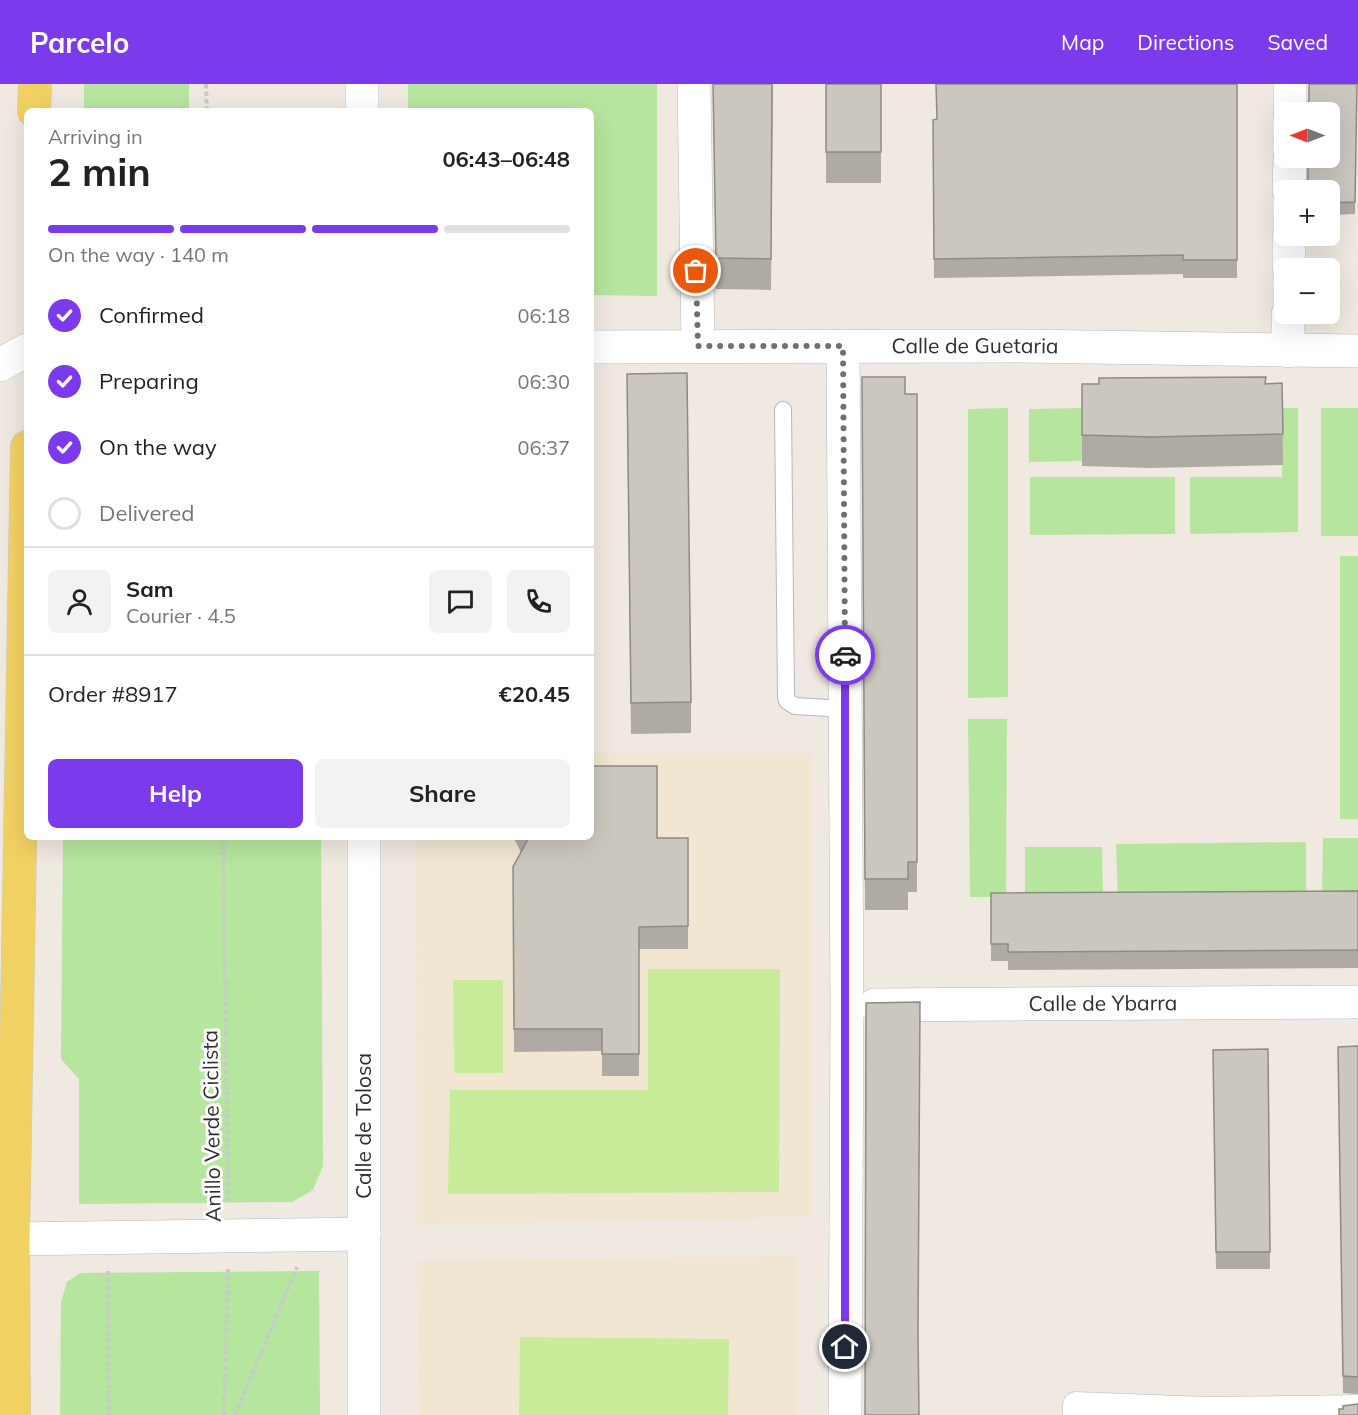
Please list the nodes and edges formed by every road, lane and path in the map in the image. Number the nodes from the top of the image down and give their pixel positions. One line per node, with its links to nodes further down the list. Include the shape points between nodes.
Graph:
1 (35, 84): 7 (main road)
2 (206, 84): 8 (path)
3 (362, 84): 9 (street)
4 (694, 84): 11 (street)
5 (1290, 84): 6 (street)
6 (1290, 102)
7 (34, 108)
8 (207, 108)
9 (362, 108)
10 (1288, 324): 14 (street)
11 (698, 346): 12 (street, Calle de Guetaria); 13 (street, Calle de Guetaria)
12 (843, 346): 14 (street, Calle de Guetaria); 20 (street)
13 (594, 347)
14 (1288, 351): 15 (street, Calle de Guetaria)
15 (1358, 351)
16 (24, 352): 17 (street)
17 (0, 365)
18 (783, 410): 20 (lane, via 787,701 795,706)
19 (24, 630): 29 (main road)
20 (845, 709): 24 (street)
21 (223, 840): 27 (path, Anillo Verde Ciclista)
22 (364, 840): 25 (street, Calle de Tolosa)
23 (1358, 1002): 24 (street, Calle de Ybarra)
24 (847, 1006): 36 (street)
25 (364, 1234): 28 (street); 35 (street, Calle de Tolosa)
26 (108, 1237): 27 (street); 29 (street); 32 (path)
27 (229, 1237): 28 (street); 33 (path, Anillo Verde Ciclista)
28 (300, 1237): 34 (path, via 297,1268)
29 (14, 1239): 31 (main road)
30 (1358, 1408): 37 (street, via 1206,1410 1076,1405)
31 (14, 1415)
32 (109, 1415)
33 (224, 1415)
34 (235, 1415)
35 (364, 1415)
36 (845, 1415)
37 (1076, 1415)

